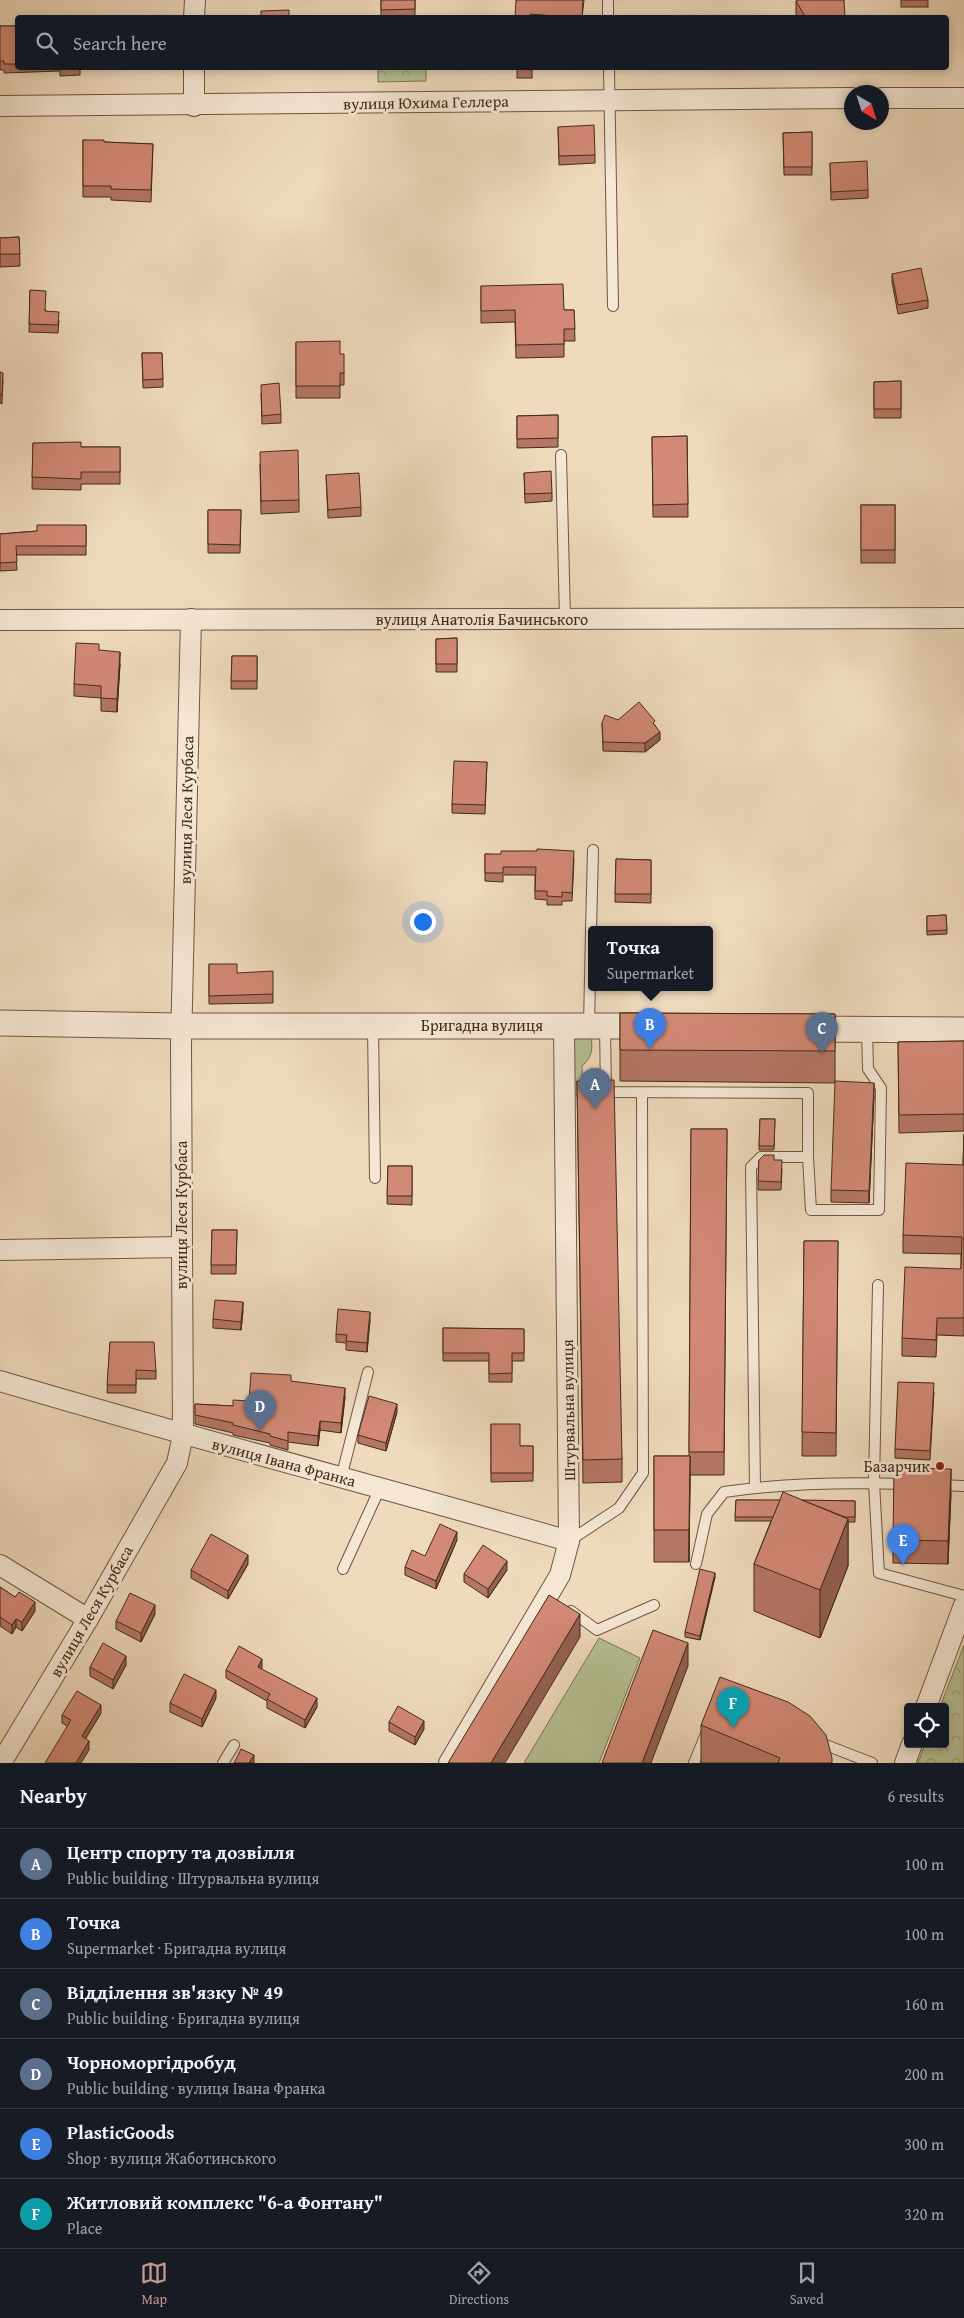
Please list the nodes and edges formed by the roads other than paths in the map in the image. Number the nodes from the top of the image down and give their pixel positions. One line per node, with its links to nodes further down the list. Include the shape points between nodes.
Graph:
1 (194, 0): 3 (street)
2 (608, 0): 4 (lane)
3 (194, 15)
4 (608, 15)
5 (194, 70): 12 (street)
6 (609, 70): 10 (lane)
7 (844, 98): 10 (street, вулиця Юхима Геллера)
8 (889, 98): 9 (street)
9 (964, 98)
10 (610, 99): 12 (street, вулиця Юхима Геллера); 13 (lane)
11 (0, 106): 12 (street, вулиця Юхима Геллера)
12 (194, 106)
13 (613, 306)
14 (560, 455): 17 (lane)
15 (964, 618): 17 (street, вулиця Анатолія Бачинського)
16 (191, 619): 17 (street, вулиця Анатолія Бачинського); 18 (street, вулиця Анатолія Бачинського); 26 (street, вулиця Леся Курбаса)
17 (565, 619)
18 (0, 620)
19 (593, 850): 20 (lane)
20 (591, 926)
21 (595, 991): 25 (lane)
22 (0, 1023): 26 (street, Бригадна вулиця)
23 (373, 1025): 24 (street, Бригадна вулиця); 26 (street, Бригадна вулиця); 33 (lane)
24 (564, 1025): 25 (street, Бригадна вулиця); 45 (street, Штурвальна вулиця)
25 (597, 1025): 27 (street, Бригадна вулиця); 31 (lane, via 606,1092)
26 (181, 1026): 34 (street, вулиця Леся Курбаса)
27 (673, 1027)
28 (780, 1028): 29 (street)
29 (867, 1030): 30 (street); 32 (lane, via 868,1069 881,1088 879,1210 811,1210)
30 (964, 1030)
31 (642, 1093): 32 (lane, via 808,1093); 45 (lane, via 643,1473 619,1508)
32 (808, 1156): 43 (lane, via 761,1157 751,1167)
33 (375, 1178)
34 (181, 1247): 35 (street); 39 (street, вулиця Леся Курбаса)
35 (0, 1250)
36 (878, 1284): 41 (lane)
37 (368, 1372): 40 (lane)
38 (0, 1381): 39 (street, вулиця Івана Франка)
39 (183, 1435): 40 (street, вулиця Івана Франка); 53 (street, вулиця Леся Курбаса, via 177,1463)
40 (341, 1478): 44 (street, вулиця Івана Франка)
41 (874, 1483): 42 (lane); 43 (lane); 49 (lane, via 879,1573)
42 (964, 1486)
43 (755, 1487): 46 (lane, via 724,1492 707,1514)
44 (380, 1488): 45 (street, вулиця Івана Франка); 48 (lane)
45 (569, 1542): 50 (street, Штурвальна вулиця)
46 (696, 1564)
47 (0, 1565): 53 (street)
48 (343, 1568)
49 (964, 1596)
50 (554, 1600): 51 (lane, via 597,1630); 61 (street, Штурвальна вулиця)
51 (654, 1605)
52 (964, 1605): 54 (street)
53 (88, 1619): 59 (street, вулиця Леся Курбаса)
54 (927, 1703)
55 (711, 1720): 62 (lane)
56 (809, 1738): 63 (lane)
57 (234, 1745): 60 (lane)
58 (911, 1748): 64 (street)
59 (1, 1763)
60 (223, 1763)
61 (449, 1763)
62 (694, 1763)
63 (872, 1763)
64 (905, 1763)

